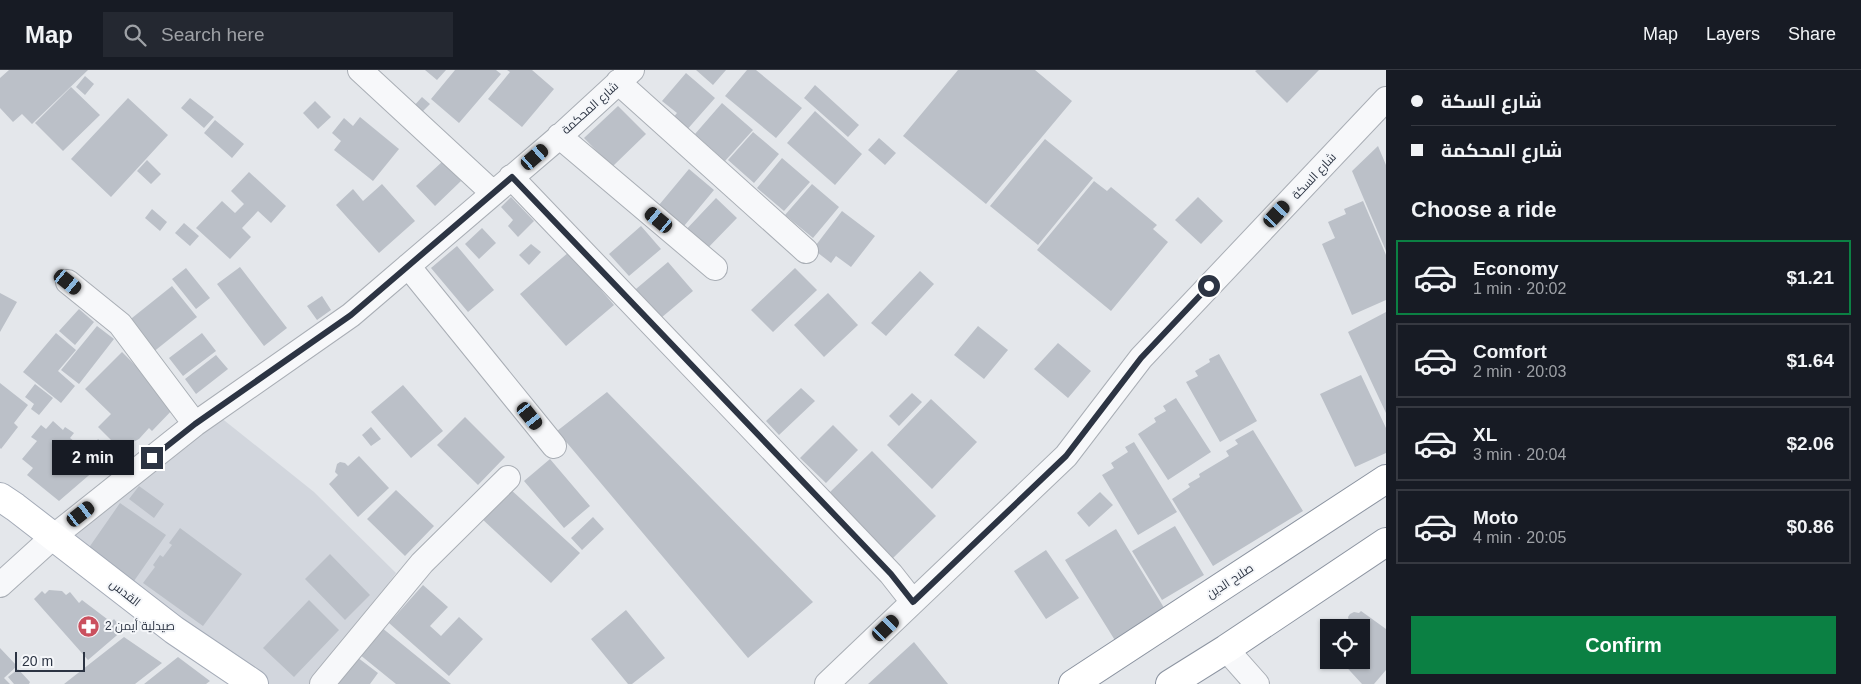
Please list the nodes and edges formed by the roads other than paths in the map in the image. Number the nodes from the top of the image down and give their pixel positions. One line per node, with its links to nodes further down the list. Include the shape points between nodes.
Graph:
1 (360, 70): 6 (street)
2 (625, 76): 4 (street, شارع المحكمة); 7 (street)
3 (1386, 100): 19 (street, شارع السكة, via 1141,358 1066,456)
4 (559, 136): 5 (street, شارع المحكمة); 9 (street)
5 (512, 177): 6 (street, شارع المحكمة); 19 (street, via 891,574)
6 (493, 193): 8 (street, شارع المحكمة)
7 (806, 250)
8 (408, 266): 11 (street, شارع المحكمة, via 351,315); 12 (street)
9 (715, 268)
10 (68, 282): 11 (street, via 120,324)
11 (195, 424): 16 (street, شارع المحكمة)
12 (554, 446)
13 (508, 478): 22 (street, via 422,563)
14 (1386, 479): 24 (main road, صلاح الدين)
15 (0, 497): 16 (main road, القدس)
16 (53, 537): 18 (street, شارع المحكمة); 21 (main road, القدس, via 174,630)
17 (1386, 542): 20 (main road)
18 (0, 585)
19 (913, 602): 23 (street, شارع السكة)
20 (1226, 649): 25 (main road); 26 (street)
21 (253, 684)
22 (322, 684)
23 (827, 684)
24 (1073, 684)
25 (1170, 684)
26 (1256, 684)

